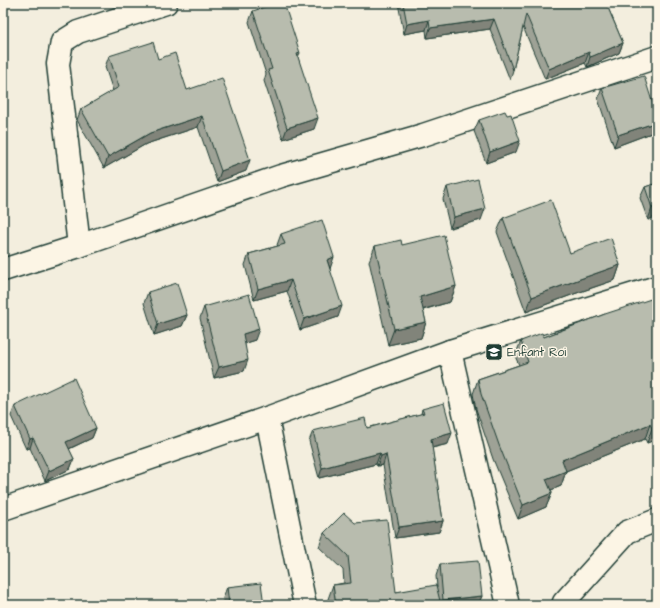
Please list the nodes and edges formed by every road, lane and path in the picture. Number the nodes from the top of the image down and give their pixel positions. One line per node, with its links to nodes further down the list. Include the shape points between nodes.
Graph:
1 (166, 3): 3 (street, via 78,32 62,42 58,64)
2 (657, 57): 3 (street, via 423,135 281,176)
3 (79, 246): 4 (street)
4 (3, 270)
5 (657, 287): 6 (street)
6 (450, 351): 7 (street); 11 (street)
7 (267, 418): 8 (street); 10 (street)
8 (3, 509)
9 (657, 520): 12 (street, via 627,532)
10 (305, 605)
11 (508, 605)
12 (563, 605)

